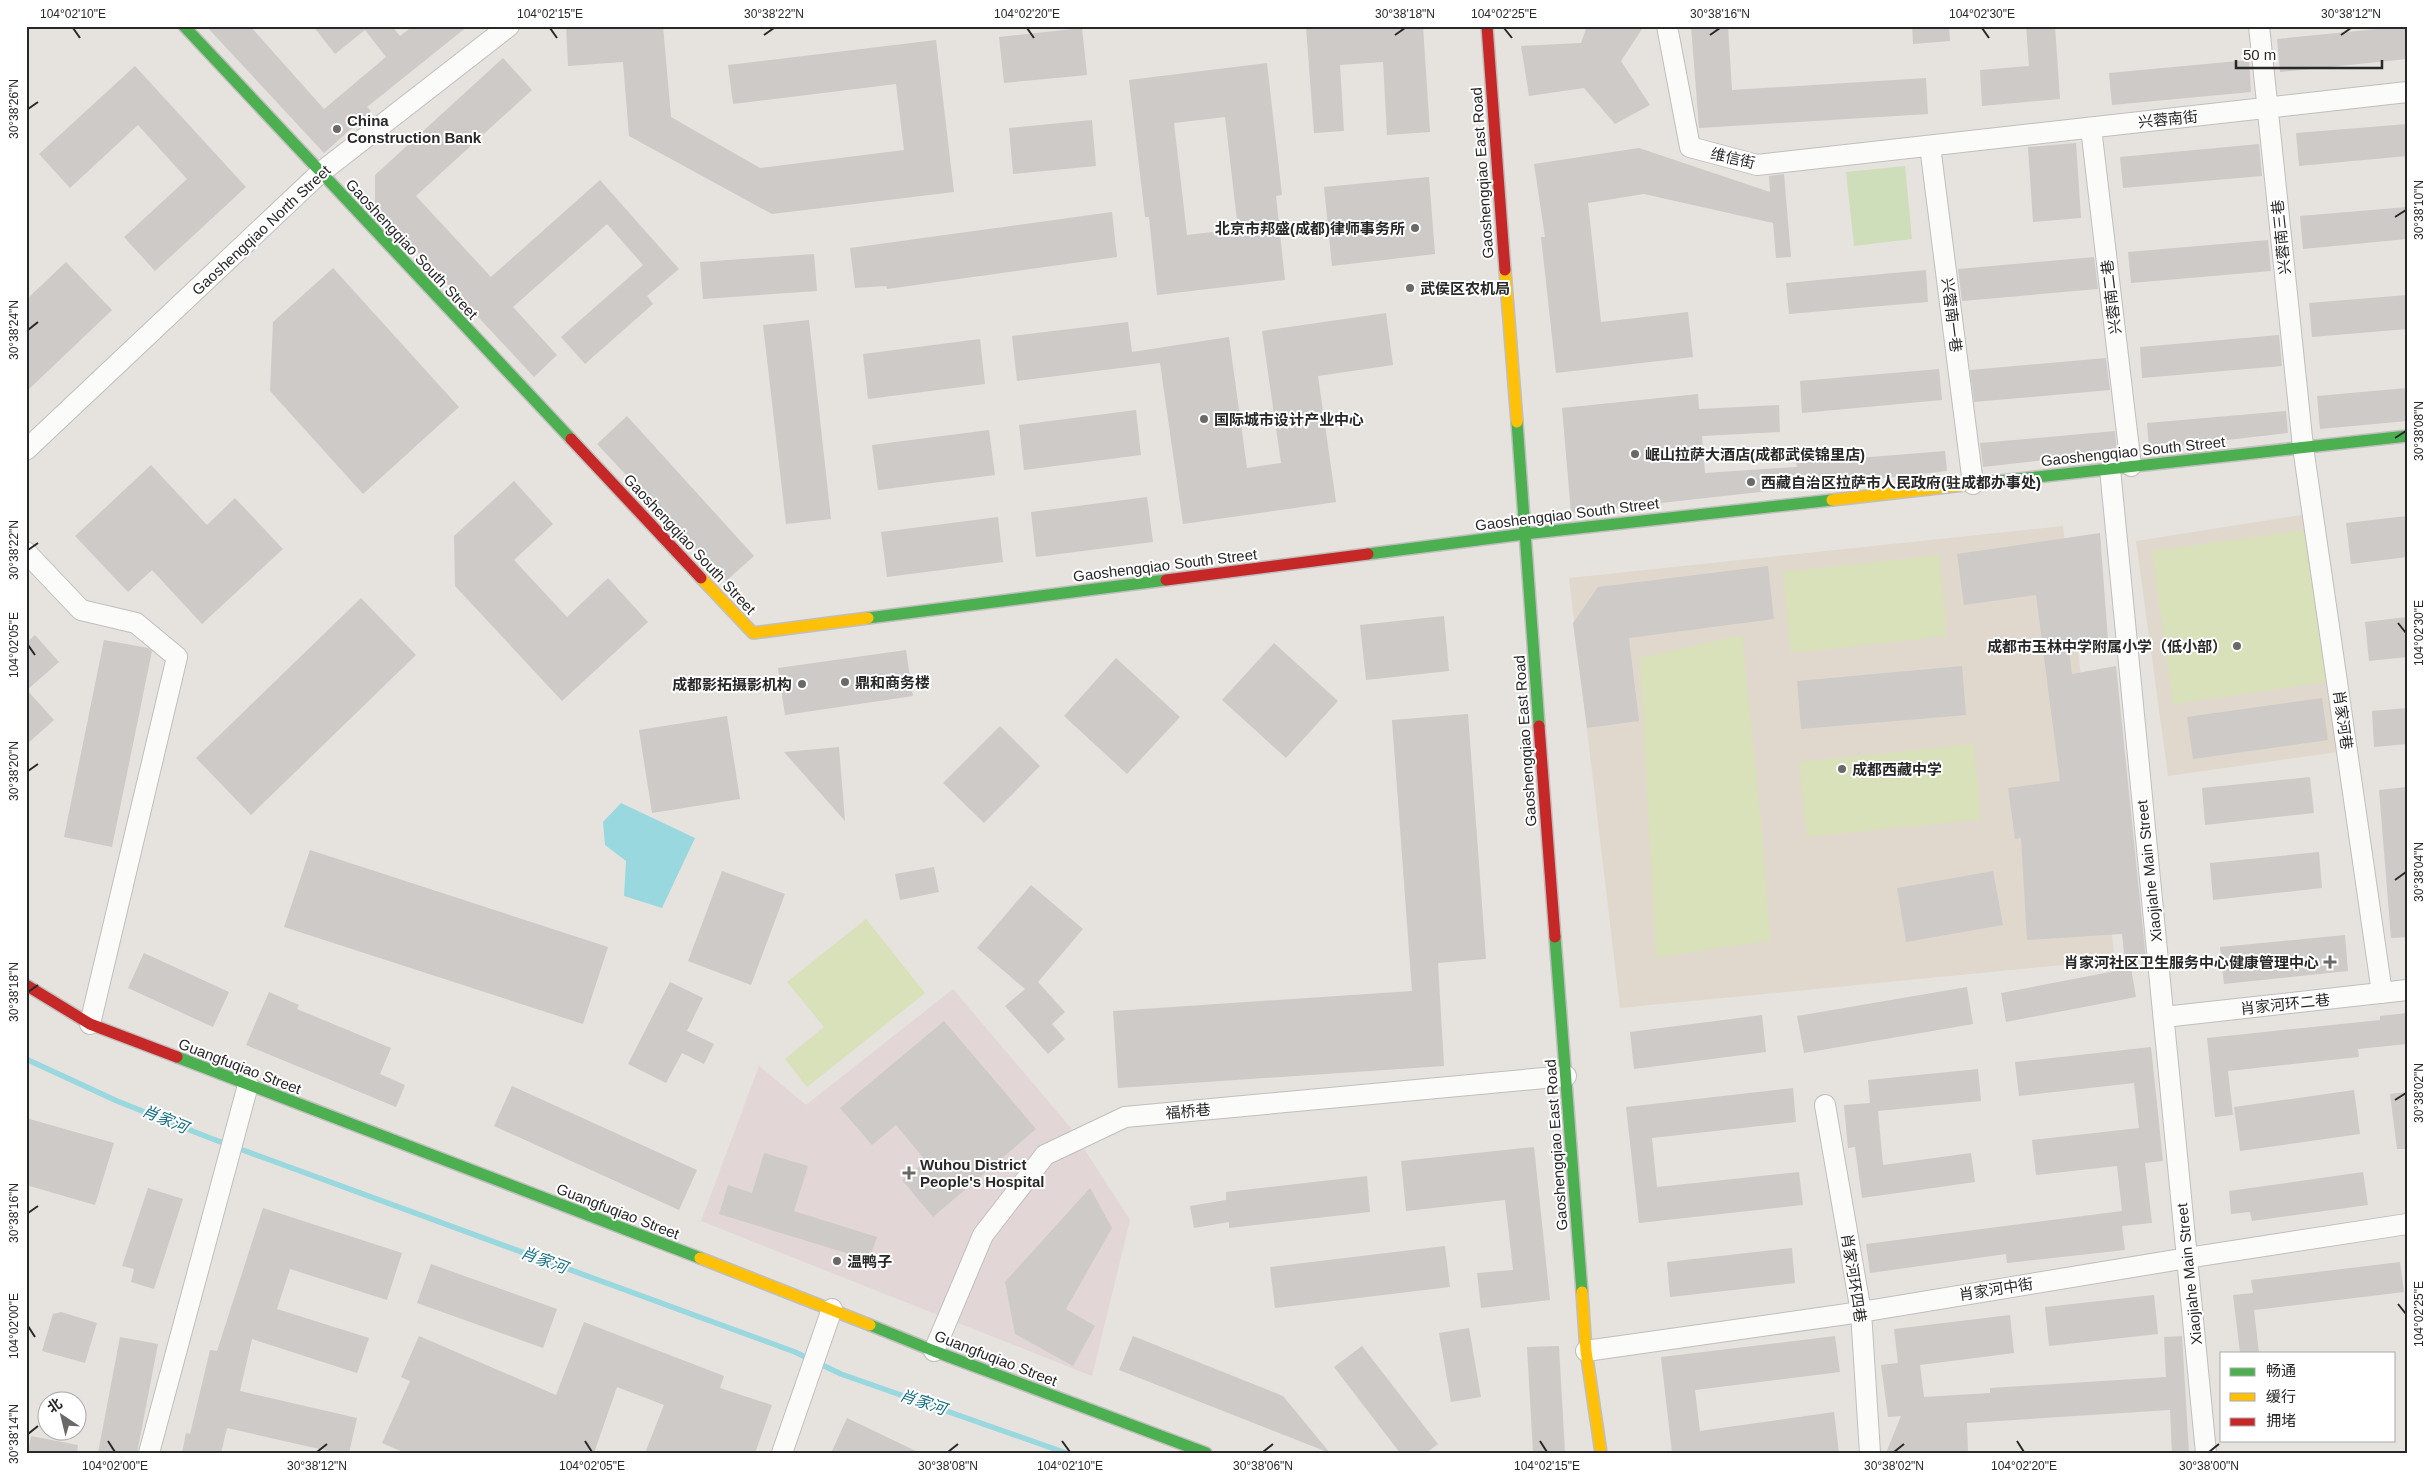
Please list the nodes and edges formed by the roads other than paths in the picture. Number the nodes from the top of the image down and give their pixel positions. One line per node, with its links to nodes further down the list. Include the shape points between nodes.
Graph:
1 (184, 26): 10 (street, Gaoshengqiao South Street)
2 (509, 26): 10 (street, Gaoshengqiao North Street)
3 (1487, 26): 17 (street, Gaoshengqiao East Road)
4 (1666, 26): 9 (street, 维信街, via 1690,148 1757,165)
5 (2259, 26): 7 (street, 兴蓉南三巷)
6 (2407, 92): 7 (street, 兴蓉南街)
7 (2268, 108): 8 (street, 兴蓉南街); 12 (street, 兴蓉南三巷)
8 (2091, 128): 9 (street, 兴蓉南街); 14 (street, 兴蓉南二巷)
9 (1930, 146): 16 (street, 兴蓉南一巷)
10 (320, 173): 13 (street, Gaoshengqiao North Street); 17 (street, Gaoshengqiao South Street, via 753,633)
11 (2407, 436): 12 (street, Gaoshengqiao South Street)
12 (2303, 447): 14 (street, Gaoshengqiao South Street); 21 (street, 肖家河巷)
13 (26, 450)
14 (2131, 466): 15 (street, Gaoshengqiao South Street)
15 (2110, 469): 16 (street, Gaoshengqiao South Street); 22 (street, Xiaojiahe Main Street)
16 (1973, 484): 17 (street, Gaoshengqiao South Street)
17 (1524, 534): 24 (street, Gaoshengqiao East Road)
18 (26, 552): 23 (street, via 81,610 136,623 177,657)
19 (26, 985): 23 (street, Guangfuqiao Street)
20 (2407, 990): 21 (street, 肖家河环二巷)
21 (2382, 993): 22 (street, 肖家河环二巷)
22 (2164, 1017): 28 (street, Xiaojiahe Main Street)
23 (90, 1024): 25 (street, Guangfuqiao Street)
24 (1566, 1076): 31 (street, 福桥巷, via 1126,1117 1045,1155 983,1235); 32 (street, Gaoshengqiao East Road)
25 (248, 1084): 29 (street, Guangfuqiao Street); 33 (street)
26 (1825, 1105): 30 (street, 肖家河环四巷)
27 (2407, 1224): 28 (street, 肖家河中街)
28 (2187, 1258): 30 (street, 肖家河中街); 38 (street, Xiaojiahe Main Street)
29 (832, 1309): 31 (street, Guangfuqiao Street); 34 (street)
30 (1861, 1312): 32 (street, 肖家河中街); 37 (street, 肖家河环四巷)
31 (934, 1351): 35 (street, Guangfuqiao Street)
32 (1586, 1351): 36 (street, Gaoshengqiao East Road)
33 (149, 1453)
34 (782, 1453)
35 (1206, 1453)
36 (1601, 1453)
37 (1870, 1453)
38 (2206, 1453)

